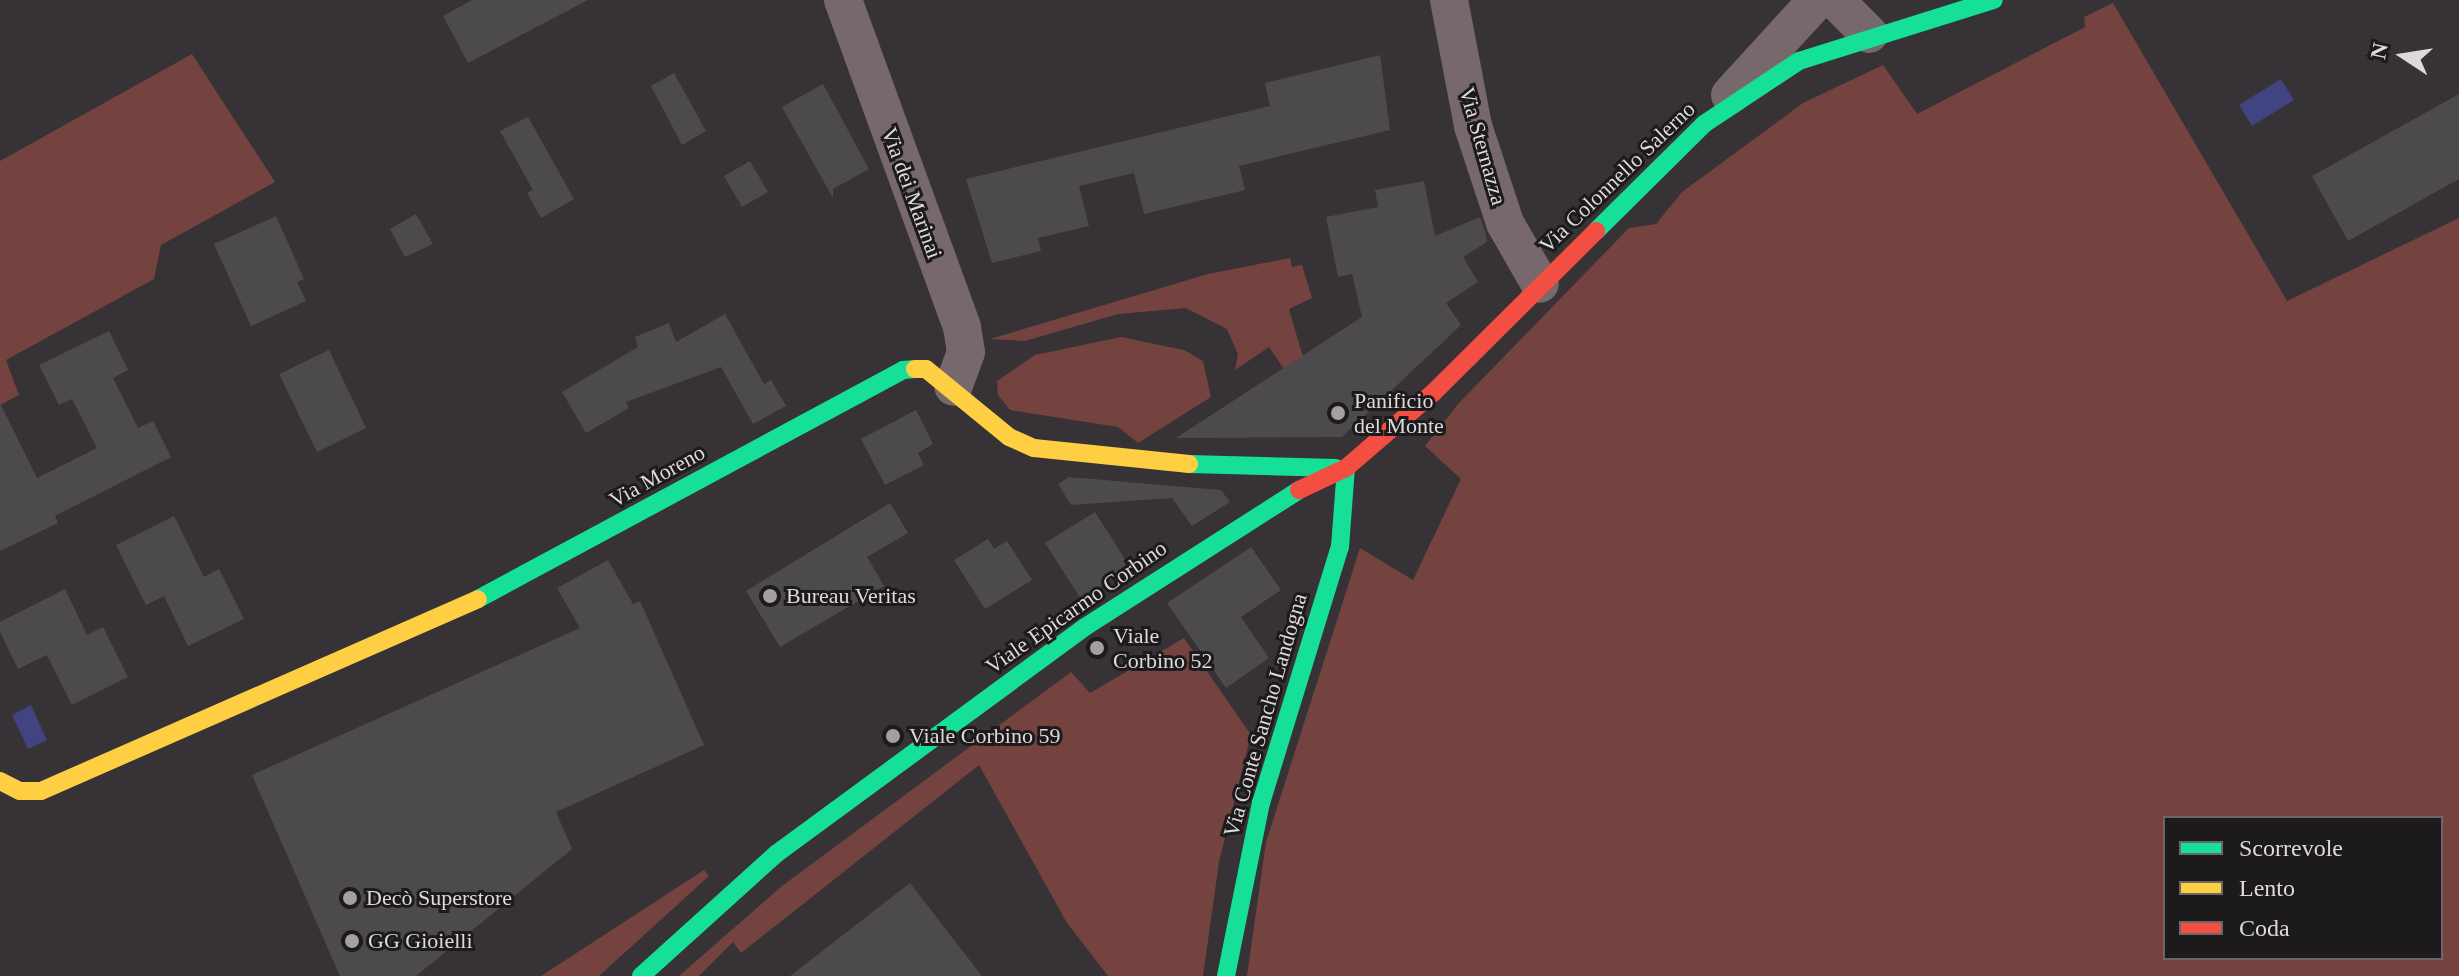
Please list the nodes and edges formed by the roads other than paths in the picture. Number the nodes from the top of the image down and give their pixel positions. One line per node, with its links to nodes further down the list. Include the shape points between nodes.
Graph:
1 (843, 0): 9 (street, Via dei Marinai, via 962,327 966,352)
2 (1449, 0): 8 (street, Via Sternazza, via 1473,126 1505,223)
3 (1817, 0): 7 (street)
4 (1835, 0): 6 (street)
5 (1994, 0): 6 (main road, Via Colonnello Salerno)
6 (1869, 34): 7 (main road, Via Colonnello Salerno, via 1799,61)
7 (1704, 124): 8 (main road, Via Colonnello Salerno)
8 (1540, 284): 11 (main road, Viale Epicarmo Corbino, via 1433,393)
9 (953, 387): 10 (main road, Via Moreno, via 1009,437 1034,448); 13 (main road, Via Moreno, via 926,369 903,370 511,585 41,791 20,791)
10 (1258, 467): 11 (main road, Via Moreno); 12 (street)
11 (1346, 468): 12 (main road, Viale Epicarmo Corbino); 15 (main road, Via Conte Sancho Landogna, via 1340,547 1261,803)
12 (1276, 501): 14 (main road, Viale Epicarmo Corbino, via 1085,627 776,854)
13 (0, 781)
14 (641, 976)
15 (1226, 976)

